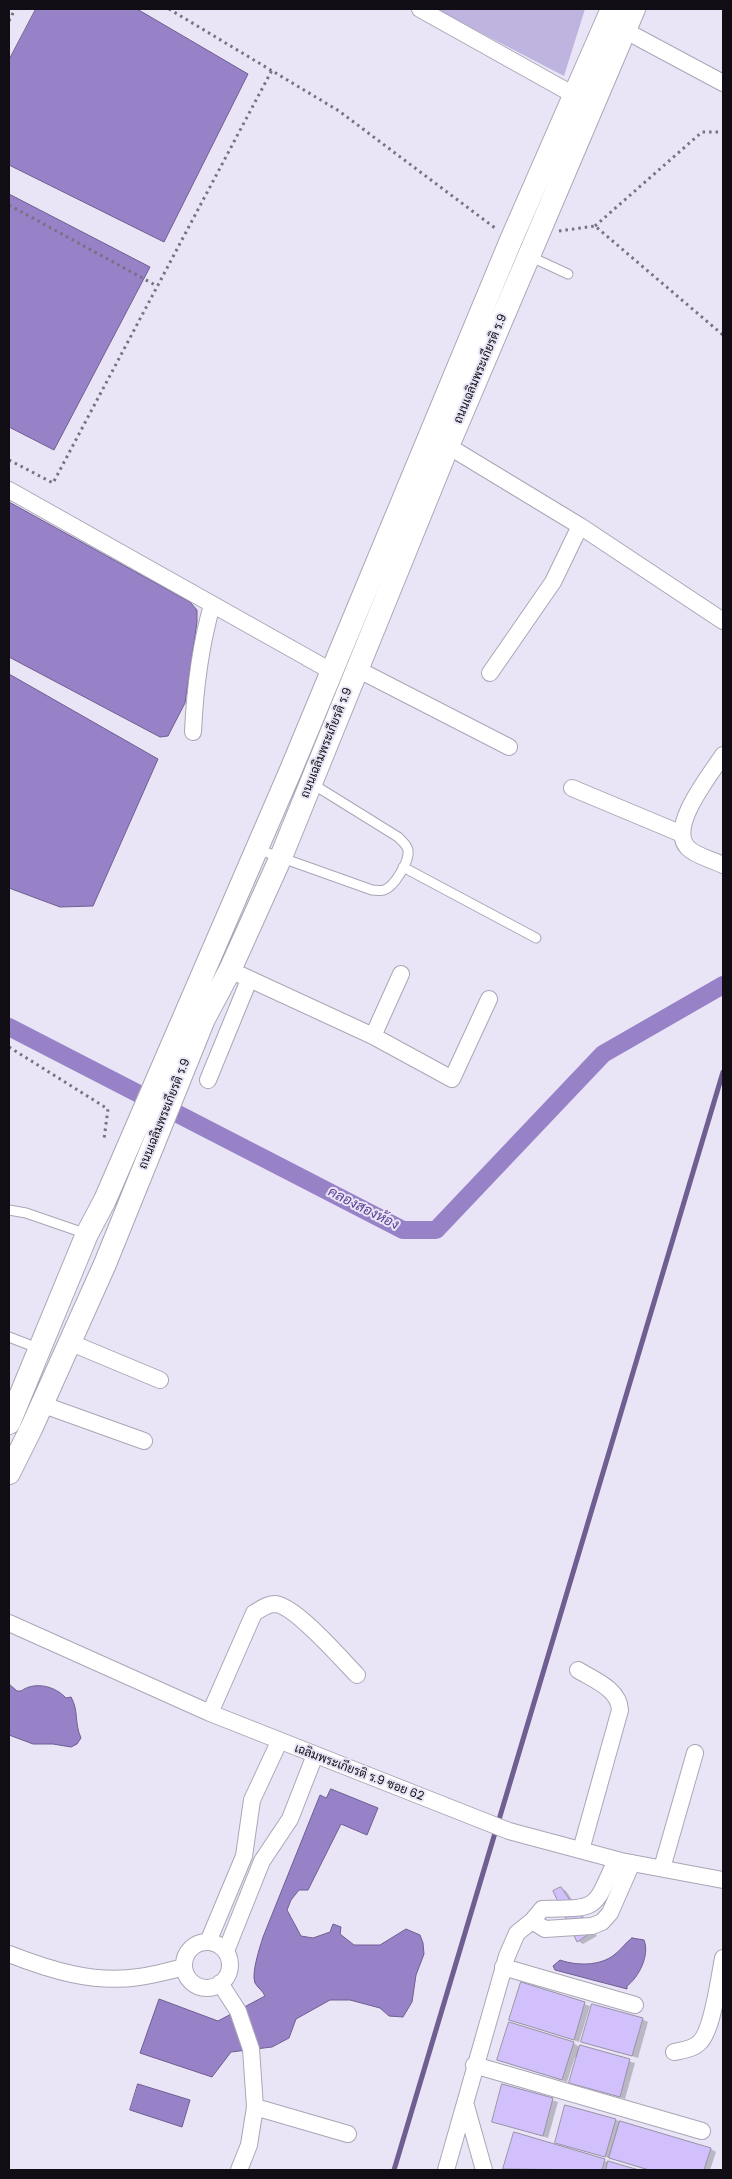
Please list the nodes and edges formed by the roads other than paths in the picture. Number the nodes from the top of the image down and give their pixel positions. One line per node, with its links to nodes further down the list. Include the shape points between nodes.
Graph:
1 (420, 9): 6 (street)
2 (612, 9): 6 (main road, ถนนเฉลิมพระเกียรติ ร.9)
3 (634, 9): 4 (main road, ถนนเฉลิมพระเกียรติ ร.9)
4 (624, 30): 5 (street); 7 (main road, ถนนเฉลิมพระเกียรติ ร.9)
5 (723, 83)
6 (574, 95): 15 (main road, ถนนเฉลิมพระเกียรติ ร.9)
7 (529, 256): 8 (lane); 9 (main road, ถนนเฉลิมพระเกียรติ ร.9)
8 (568, 274)
9 (448, 446): 11 (street); 14 (main road, ถนนเฉลิมพระเกียรติ ร.9)
10 (9, 490): 12 (street)
11 (580, 526): 13 (street); 16 (street, via 553,582)
12 (212, 605): 15 (street); 17 (street, via 197,670)
13 (723, 621)
14 (357, 669): 18 (street); 20 (main road, ถนนเฉลิมพระเกียรติ ร.9)
15 (331, 671): 20 (main road, ถนนเฉลิมพระเกียรติ ร.9)
16 (490, 674)
17 (193, 732)
18 (509, 747)
19 (723, 755): 22 (street, via 688,812 682,826)
20 (300, 777): 23 (main road, ถนนเฉลิมพระเกียรติ ร.9); 24 (main road, ถนนเฉลิมพระเกียรติ ร.9); 26 (lane, via 406,844 408,851)
21 (572, 788): 22 (street)
22 (685, 842): 25 (street)
23 (257, 849): 24 (lane); 31 (main road, ถนนเฉลิมพระเกียรติ ร.9)
24 (281, 857): 26 (lane, via 372,890 383,891 393,885); 29 (main road, ถนนเฉลิมพระเกียรติ ร.9)
25 (723, 865)
26 (403, 868): 27 (lane)
27 (536, 938)
28 (401, 974): 32 (street)
29 (240, 975): 31 (main road, ถนนเฉลิมพระเกียรติ ร.9); 32 (street); 33 (street)
30 (489, 999): 32 (street, via 452,1078)
31 (195, 1015): 35 (main road, ถนนเฉลิมพระเกียรติ ร.9); 37 (main road, ถนนเฉลิมพระเกียรติ ร.9, via 127,1208)
32 (373, 1036)
33 (208, 1080)
34 (9, 1210): 35 (lane)
35 (87, 1234): 38 (main road, ถนนเฉลิมพระเกียรติ ร.9)
36 (9, 1337): 38 (lane)
37 (69, 1342): 39 (street); 40 (main road, ถนนเฉลิมพระเกียรติ ร.9)
38 (40, 1349): 41 (main road, ถนนเฉลิมพระเกียรติ ร.9)
39 (160, 1380)
40 (41, 1404): 42 (street); 43 (main road, ถนนเฉลิมพระเกียรติ ร.9)
41 (9, 1424)
42 (144, 1441)
43 (9, 1472)
44 (9, 1623): 47 (street, เฉลิมพระเกียรติ ร.9 ซอย 62)
45 (578, 1670): 51 (street, via 615,1694 620,1710)
46 (357, 1675): 47 (street, via 294,1613 276,1604 265,1606 254,1613)
47 (210, 1713): 48 (street, เฉลิมพระเกียรติ ร.9 ซอย 62)
48 (279, 1742): 50 (street, เฉลิมพระเกียรติ ร.9 ซอย 62); 52 (street, via 252,1800)
49 (695, 1753): 55 (street)
50 (314, 1756): 51 (street, เฉลิมพระเกียรติ ร.9 ซอย 62, via 510,1831); 53 (street, via 290,1819)
51 (581, 1850): 54 (street, เฉลิมพระเกียรติ ร.9 ซอย 62)
52 (244, 1856): 53 (street); 57 (street)
53 (262, 1861): 58 (street)
54 (624, 1861): 55 (street, เฉลิมพระเกียรติ ร.9 ซอย 62); 62 (street, via 610,1913 602,1922 592,1926 544,1929 532,1921 517,1933)
55 (662, 1868): 56 (street, เฉลิมพระเกียรติ ร.9 ซอย 62)
56 (723, 1880)
57 (208, 1942): 58 (street); 61 (street, via 193,1947)
58 (226, 1952): 63 (street, via 229,1970)
59 (9, 1954): 61 (street, via 78,1976 110,1979 139,1977)
60 (723, 1958): 65 (street, via 705,2036 692,2048)
61 (184, 1967): 63 (street, via 191,1981 198,1986 205,1988)
62 (503, 1967): 64 (street); 66 (street)
63 (220, 1983): 68 (street, via 238,2011 251,2049)
64 (635, 2005)
65 (674, 2052)
66 (474, 2065): 67 (street); 69 (street)
67 (466, 2106): 72 (street); 73 (street)
68 (255, 2107): 70 (street); 71 (street, via 249,2145)
69 (702, 2131)
70 (348, 2134)
71 (239, 2170)
72 (446, 2170)
73 (484, 2170)

